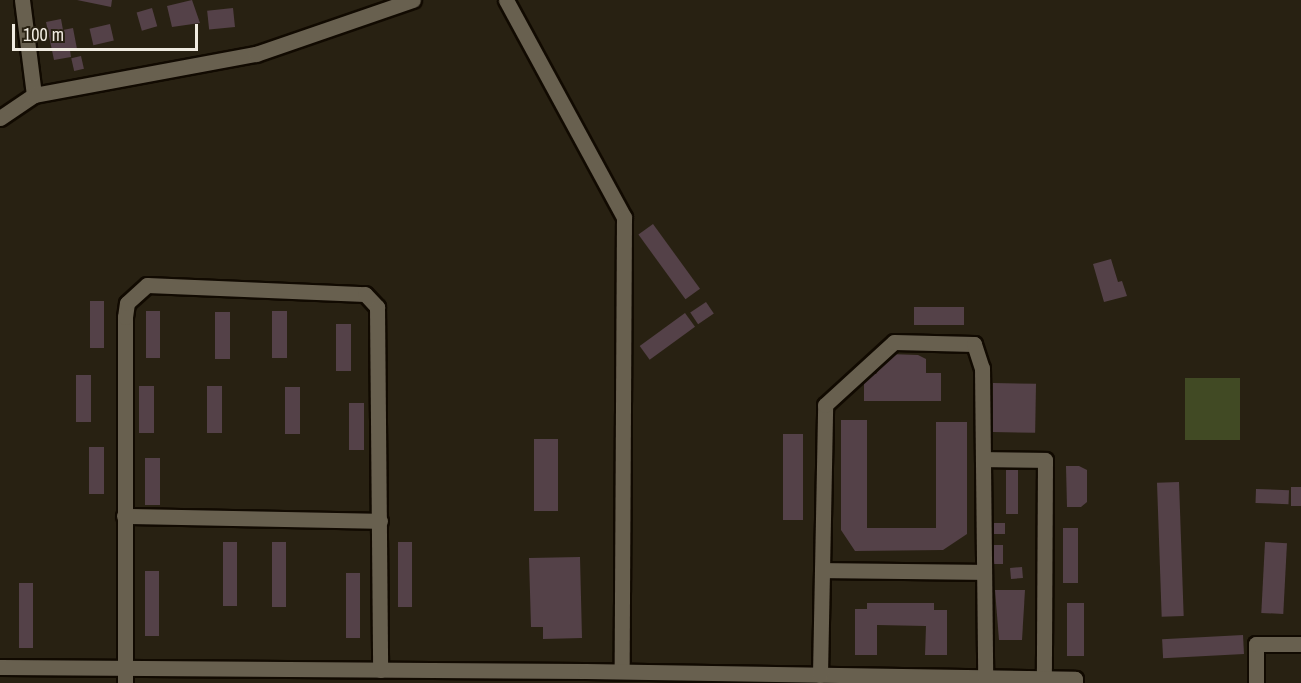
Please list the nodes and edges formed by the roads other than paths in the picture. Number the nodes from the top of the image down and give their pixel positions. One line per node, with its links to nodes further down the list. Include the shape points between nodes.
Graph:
1 (22, 0): 4 (street)
2 (413, 0): 4 (street, via 256,54)
3 (506, 0): 15 (street, via 624,217)
4 (34, 95): 5 (street)
5 (0, 118)
6 (983, 459): 9 (street, via 982,368 974,344 894,342 825,405); 10 (street); 19 (street, via 1045,460)
7 (124, 516): 8 (street); 8 (street, via 127,303 147,285 365,294 377,307 380,319); 12 (street)
8 (380, 521): 14 (street)
9 (822, 570): 10 (street); 16 (street)
10 (984, 572): 18 (street)
11 (1301, 644): 22 (street, via 1256,644)
12 (126, 666): 13 (street); 14 (street); 20 (street)
13 (0, 667)
14 (380, 670): 17 (street)
15 (622, 671): 16 (street); 17 (street)
16 (820, 675): 18 (street)
17 (585, 677)
18 (985, 678): 19 (street)
19 (1044, 680): 21 (street, via 1075,679)
20 (125, 683)
21 (1075, 683)
22 (1256, 683)

